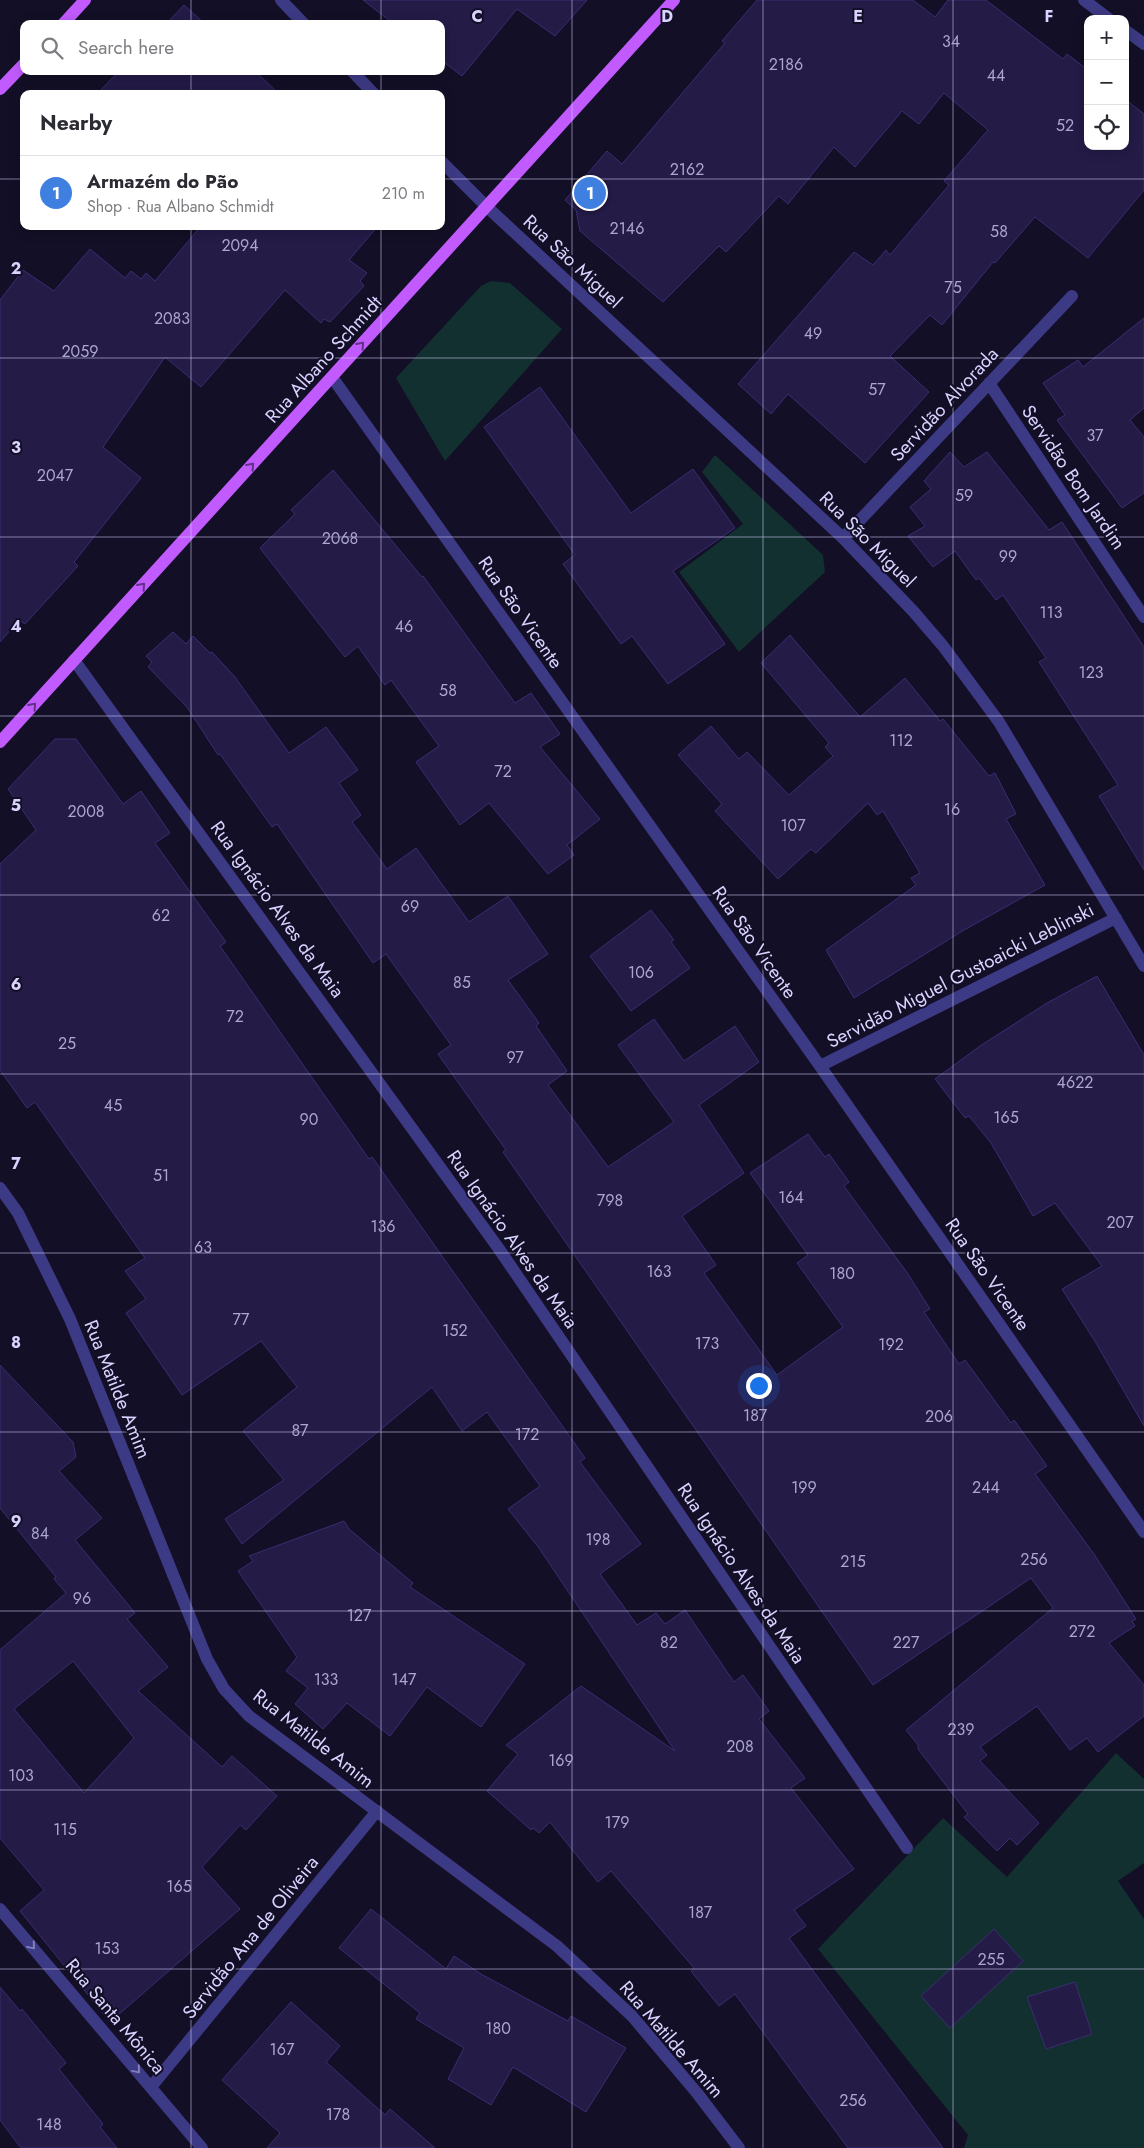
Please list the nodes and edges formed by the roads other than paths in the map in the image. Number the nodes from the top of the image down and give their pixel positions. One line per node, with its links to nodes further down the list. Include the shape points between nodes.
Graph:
1 (85, 0): 6 (main road)
2 (281, 0): 7 (street)
3 (674, 0): 15 (main road, Rua Albano Schmidt)
4 (1084, 0): 5 (street)
5 (1104, 15)
6 (66, 20)
7 (300, 20)
8 (1129, 33): 9 (street)
9 (1144, 44)
10 (20, 68): 12 (main road)
11 (356, 75): 13 (street)
12 (0, 89)
13 (370, 90)
14 (445, 165): 15 (street, Rua São Miguel)
15 (485, 205): 17 (main road, Rua Albano Schmidt, one-way to 15); 19 (street, Rua São Miguel)
16 (1072, 296): 18 (street, Servidão Alvorada)
17 (332, 377): 21 (main road, Rua Albano Schmidt, one-way to 17); 25 (street, Rua São Vicente)
18 (989, 383): 19 (street, Servidão Alvorada); 20 (street, Servidão Bom Jardim)
19 (843, 538): 23 (street, Rua São Miguel, via 943,646 999,722)
20 (1144, 616)
21 (74, 660): 22 (main road, Rua Albano Schmidt, one-way to 21); 29 (street, Rua Ignácio Alves da Maia, via 499,1249)
22 (0, 742)
23 (1116, 918): 24 (street, Rua São Miguel); 25 (street, Servidão Miguel Gustoaicki Leblinski)
24 (1144, 966)
25 (820, 1066): 27 (street, Rua São Vicente)
26 (0, 1188): 28 (street, Rua Matilde Amim, via 18,1212 70,1319 207,1658 224,1689 249,1716)
27 (1144, 1532)
28 (377, 1810): 31 (street, Servidão Ana de Oliveira); 33 (street, Rua Matilde Amim, via 557,1946 632,2016)
29 (907, 1848)
30 (0, 1909): 31 (street, Rua Santa Mônica, one-way to 31)
31 (152, 2087): 32 (street, Rua Santa Mônica)
32 (202, 2148)
33 (739, 2148)

